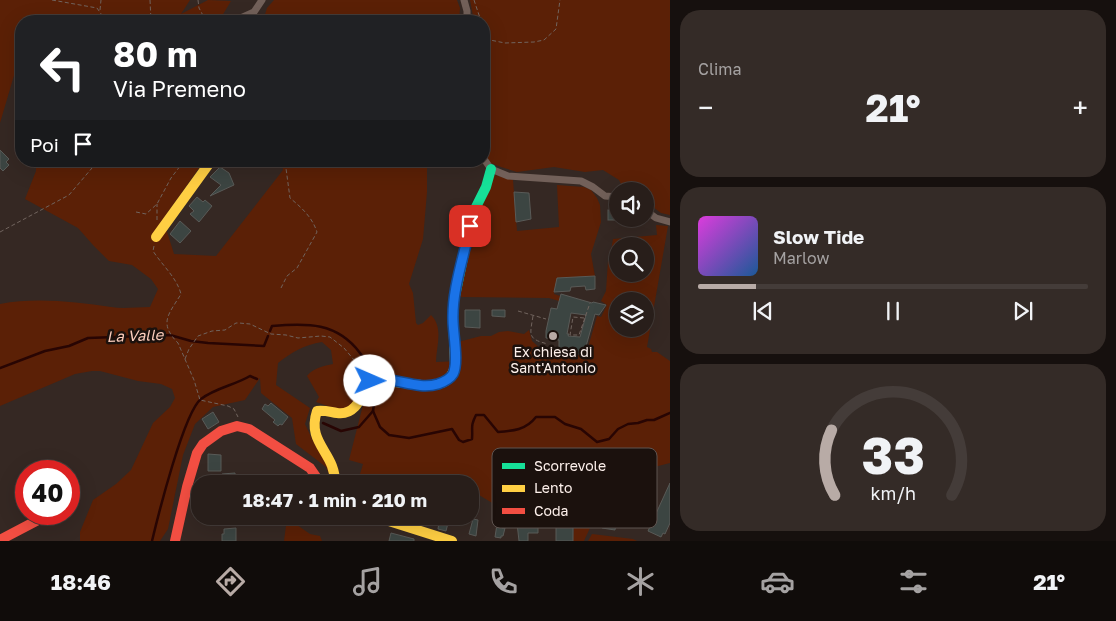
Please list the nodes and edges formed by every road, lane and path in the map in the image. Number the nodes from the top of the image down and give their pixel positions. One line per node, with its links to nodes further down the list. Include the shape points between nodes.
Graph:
1 (52, 0): 9 (path)
2 (101, 0): 9 (path)
3 (150, 0): 11 (path)
4 (198, 0): 12 (path)
5 (262, 0): 13 (street, via 254,12)
6 (464, 0): 14 (street)
7 (474, 0): 15 (path)
8 (560, 0): 16 (path, via 556,29 544,40 505,43)
9 (99, 10): 10 (path)
10 (102, 15)
11 (151, 15)
12 (203, 15)
13 (247, 15)
14 (467, 15)
15 (479, 15)
16 (490, 40)
17 (93, 167): 27 (path, via 69,195)
18 (179, 167): 23 (path)
19 (207, 167): 28 (street)
20 (286, 167): 30 (path, via 290,198 313,221 317,232 297,268 287,276)
21 (491, 169): 22 (street, via 520,178 581,181); 38 (street, via 472,215 454,301 454,373 448,380 427,386)
22 (609, 196)
23 (158, 204): 24 (path, via 146,214); 28 (path)
24 (136, 212)
25 (654, 217): 26 (street)
26 (670, 222)
27 (0, 232)
28 (158, 234)
29 (155, 254): 37 (path, via 178,285 180,294 166,319)
30 (281, 288)
31 (590, 303): 34 (path)
32 (518, 311): 33 (path)
33 (533, 316): 35 (path); 36 (path, via 532,338)
34 (584, 318): 34 (path, via 579,335 570,335 573,317)
35 (546, 319)
36 (548, 344)
37 (184, 360): 38 (path, via 198,336 225,330 236,323 250,324 271,334 298,338 330,337 344,348); 39 (path, via 199,397 234,409)
38 (372, 381): 41 (street, via 352,412 343,414 322,410 317,411 314,418 315,437 336,470)
39 (238, 417)
40 (315, 475): 46 (street, via 310,468 249,429 237,426 221,431 203,444 197,453)
41 (336, 475)
42 (28, 525): 45 (street)
43 (398, 525): 44 (street)
44 (434, 538): 47 (street)
45 (0, 540)
46 (175, 541)
47 (452, 541)

